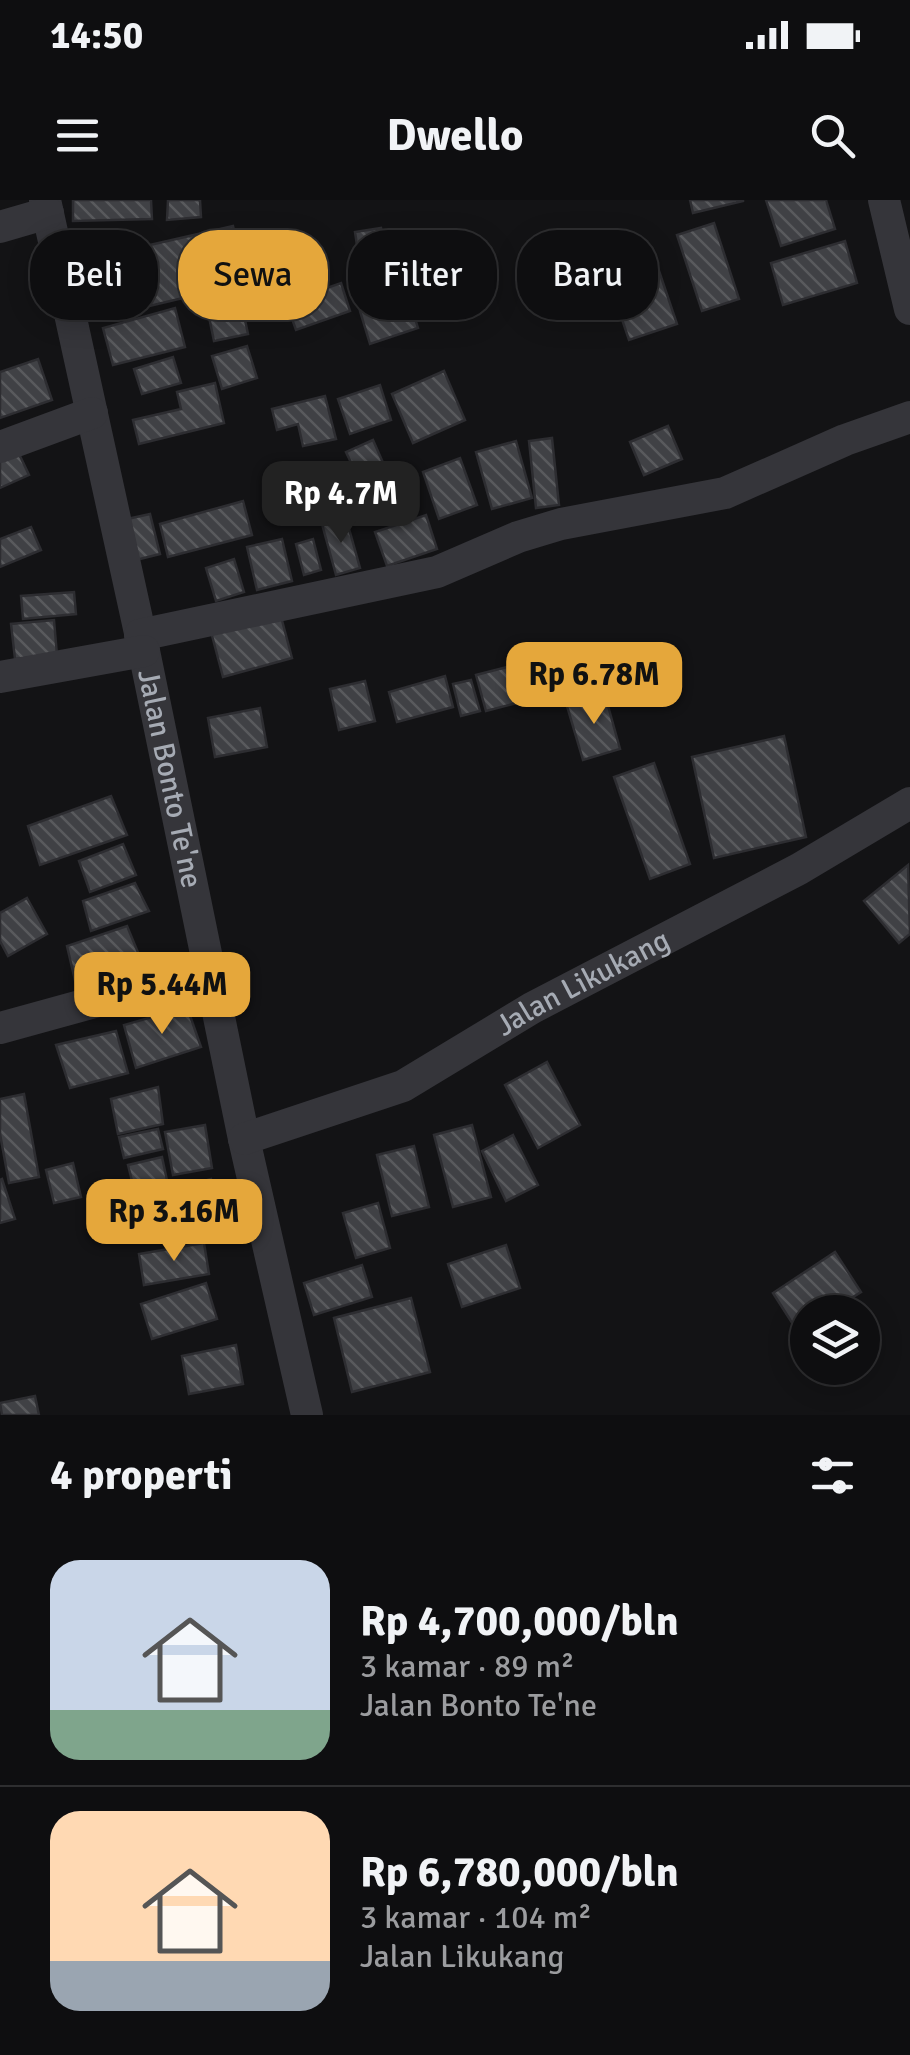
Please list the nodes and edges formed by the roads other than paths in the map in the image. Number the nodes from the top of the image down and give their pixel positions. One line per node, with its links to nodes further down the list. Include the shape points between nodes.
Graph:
1 (884, 200): 4 (street)
2 (47, 206): 3 (street); 5 (street, Jalan Bonto Te'ne)
3 (0, 226)
4 (910, 309)
5 (92, 414): 7 (street); 8 (street, Jalan Bonto Te'ne)
6 (910, 417): 8 (street, via 725,493 561,524 437,572)
7 (0, 447)
8 (142, 643): 9 (street); 11 (street, Jalan Bonto Te'ne)
9 (0, 677)
10 (910, 803): 13 (street, Jalan Likukang, via 799,869 548,998 404,1086)
11 (211, 970): 12 (street); 13 (street, Jalan Bonto Te'ne)
12 (0, 1028)
13 (244, 1139): 14 (street, Jalan Bonto Te'ne)
14 (307, 1415)

